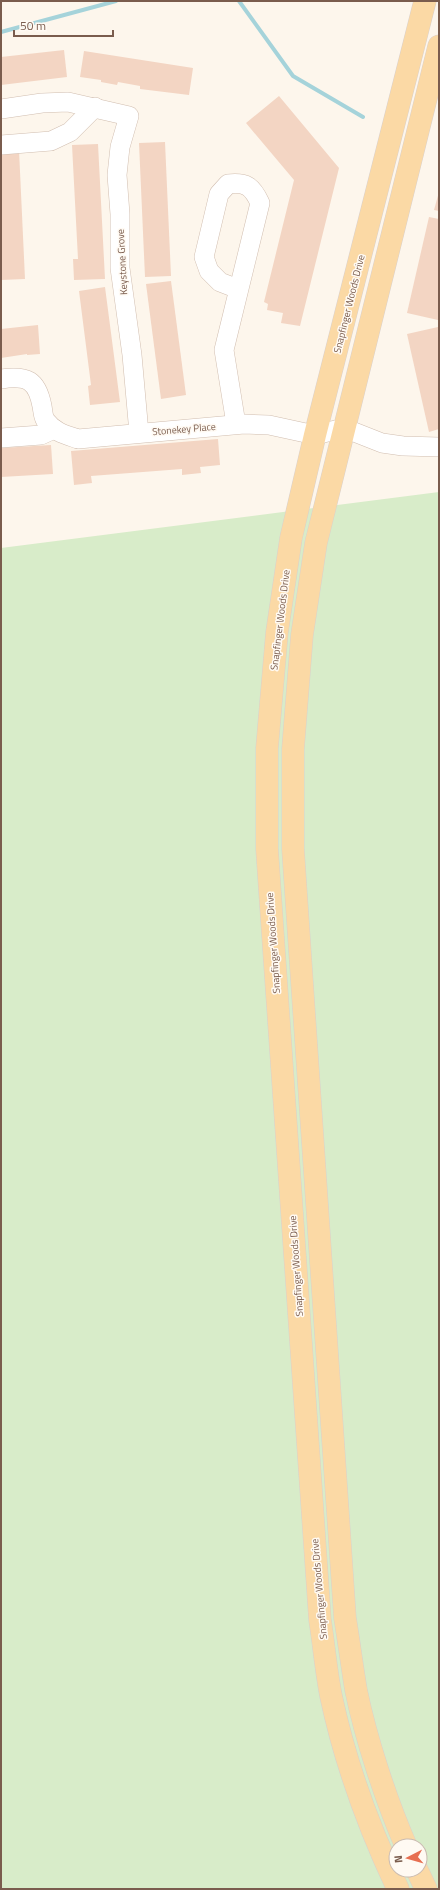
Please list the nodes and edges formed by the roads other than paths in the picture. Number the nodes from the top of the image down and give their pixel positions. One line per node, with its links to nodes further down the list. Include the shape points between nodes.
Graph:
1 (425, 1): 12 (main road, Snapfinger Woods Drive)
2 (439, 46): 10 (main road)
3 (95, 107): 4 (street, via 68,102); 5 (street, via 70,132 51,141); 11 (street, Keystone Grove, via 130,116 120,148 117,175 120,268)
4 (1, 109)
5 (1, 145)
6 (238, 289): 6 (street, via 260,203 254,191 240,183 228,184 219,194 204,257 208,271 220,282); 8 (street, via 224,350)
7 (1, 379): 9 (street, Stonekey Place, via 14,377 28,380 37,387 45,420)
8 (236, 424): 11 (street, Stonekey Place); 12 (street, Stonekey Place, via 269,425)
9 (54, 428): 11 (street, Stonekey Place, via 60,433 78,439); 13 (street, via 41,436)
10 (344, 428): 12 (street); 14 (street, via 382,443); 15 (main road, via 316,543 302,635 293,749)
11 (139, 433)
12 (316, 435): 16 (main road, Snapfinger Woods Drive, via 291,538 277,632 267,748)
13 (1, 438)
14 (439, 447)
15 (293, 787): 16 (street); 17 (main road, via 293,849)
16 (267, 790): 18 (main road, Snapfinger Woods Drive, via 267,850 276,991)
17 (344, 1602): 18 (street); 19 (main road, via 358,1696 376,1766)
18 (319, 1604): 21 (main road, Snapfinger Woods Drive, via 331,1696 352,1774)
19 (403, 1838)
20 (421, 1878): 22 (main road)
21 (398, 1889)
22 (426, 1889)

